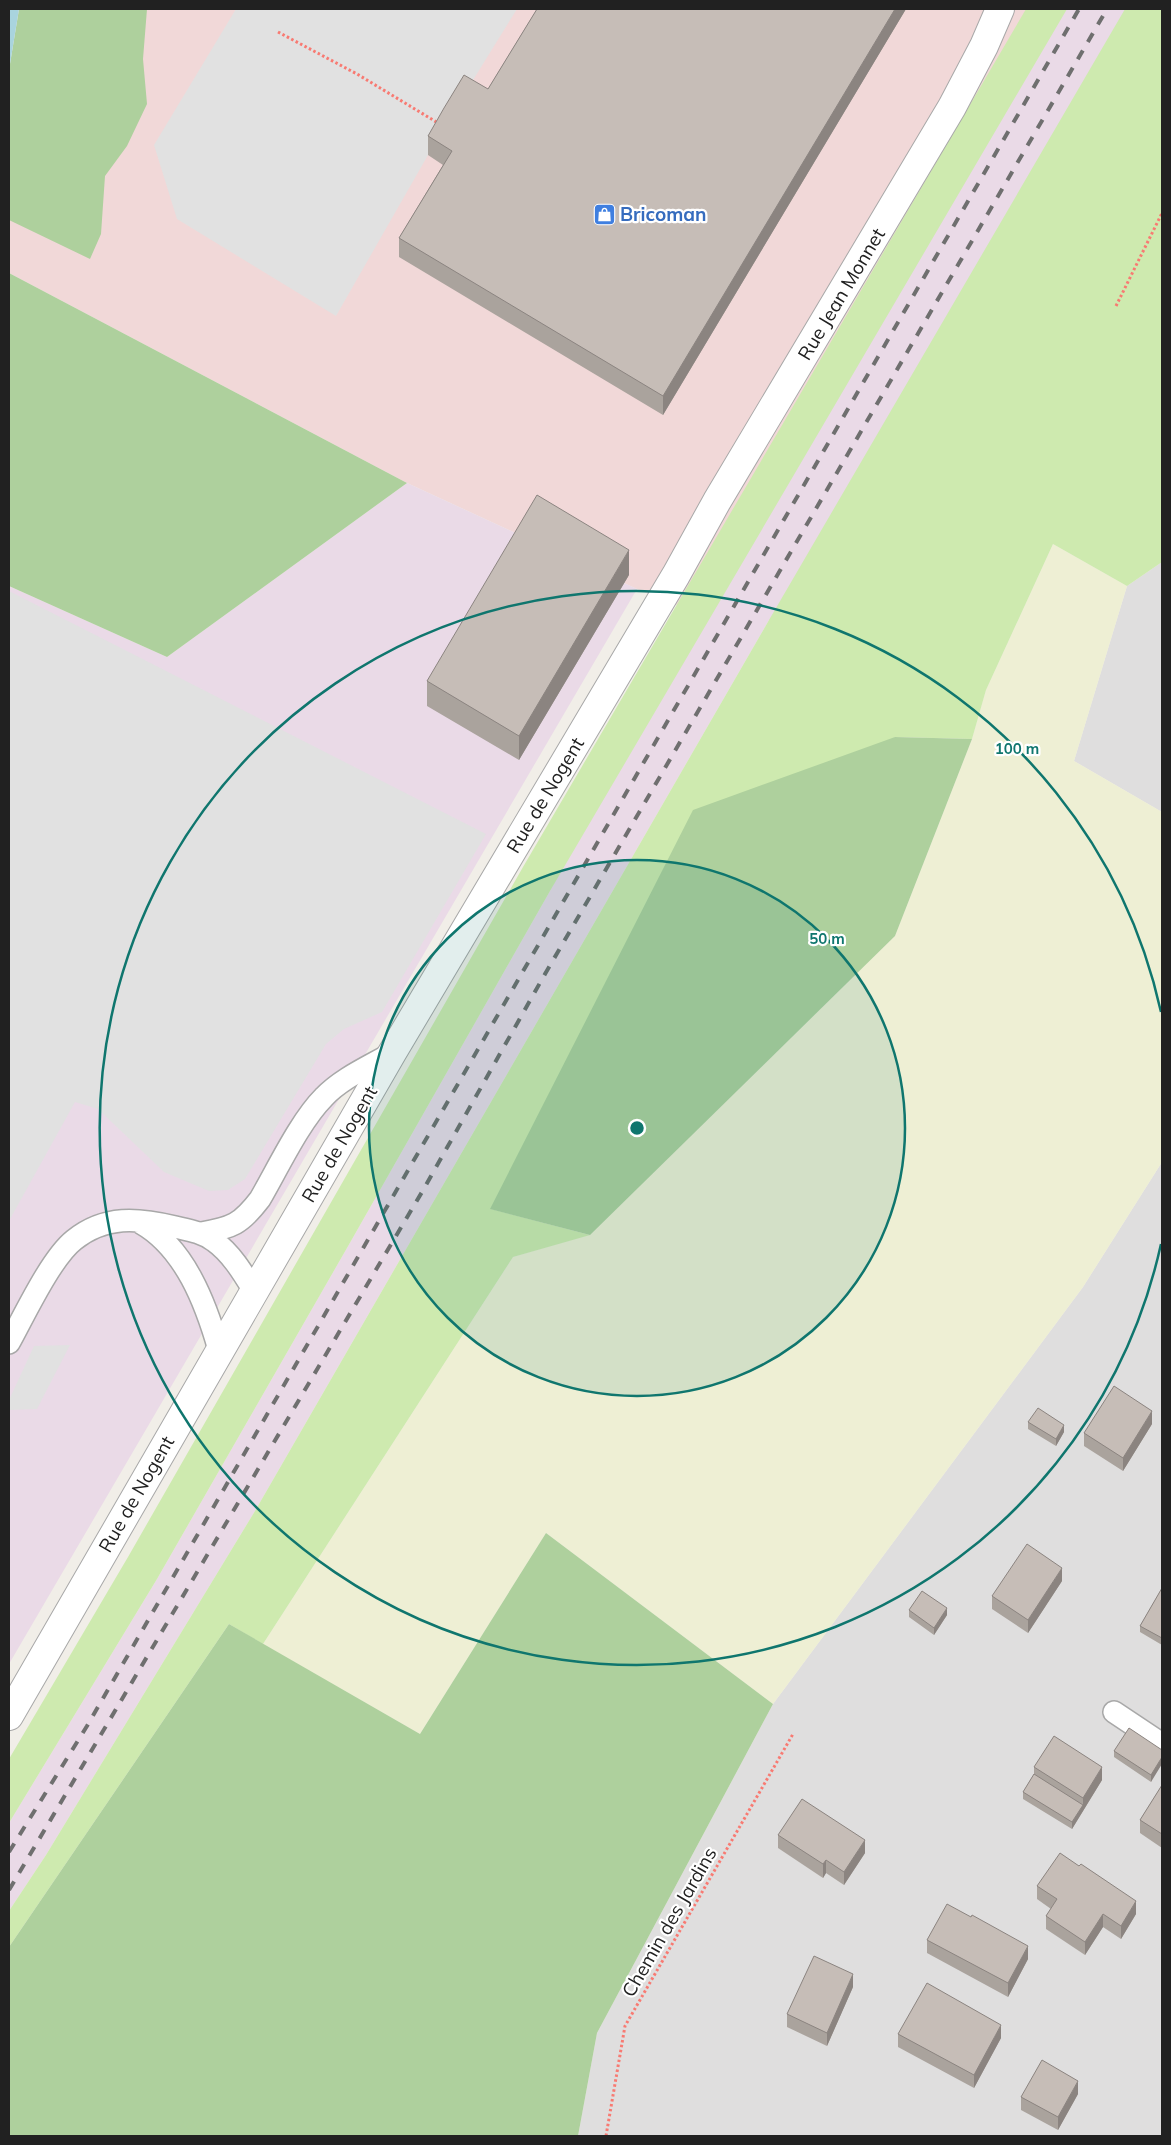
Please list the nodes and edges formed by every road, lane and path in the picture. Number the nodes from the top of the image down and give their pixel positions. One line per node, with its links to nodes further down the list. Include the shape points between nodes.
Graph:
1 (1000, 9): 6 (street, Rue Jean Monnet, via 952,107)
2 (278, 32): 3 (path, via 357,74)
3 (444, 127)
4 (1162, 213): 5 (path)
5 (1116, 306)
6 (676, 575): 7 (street, Rue de Nogent)
7 (392, 1052): 9 (lane, via 324,1096 251,1211 226,1229); 10 (street, Rue de Nogent)
8 (134, 1219): 9 (lane); 11 (lane, via 101,1225 73,1240 58,1256); 12 (lane, via 165,1240 177,1256 199,1295)
9 (201, 1233): 10 (lane, via 224,1251)
10 (254, 1291): 12 (street, Rue de Nogent)
11 (9, 1342)
12 (219, 1350): 14 (street, Rue de Nogent)
13 (1114, 1712): 16 (lane)
14 (9, 1716)
15 (793, 1734): 17 (path, Chemin des Jardins, via 624,2026)
16 (1162, 1744)
17 (606, 2136)

